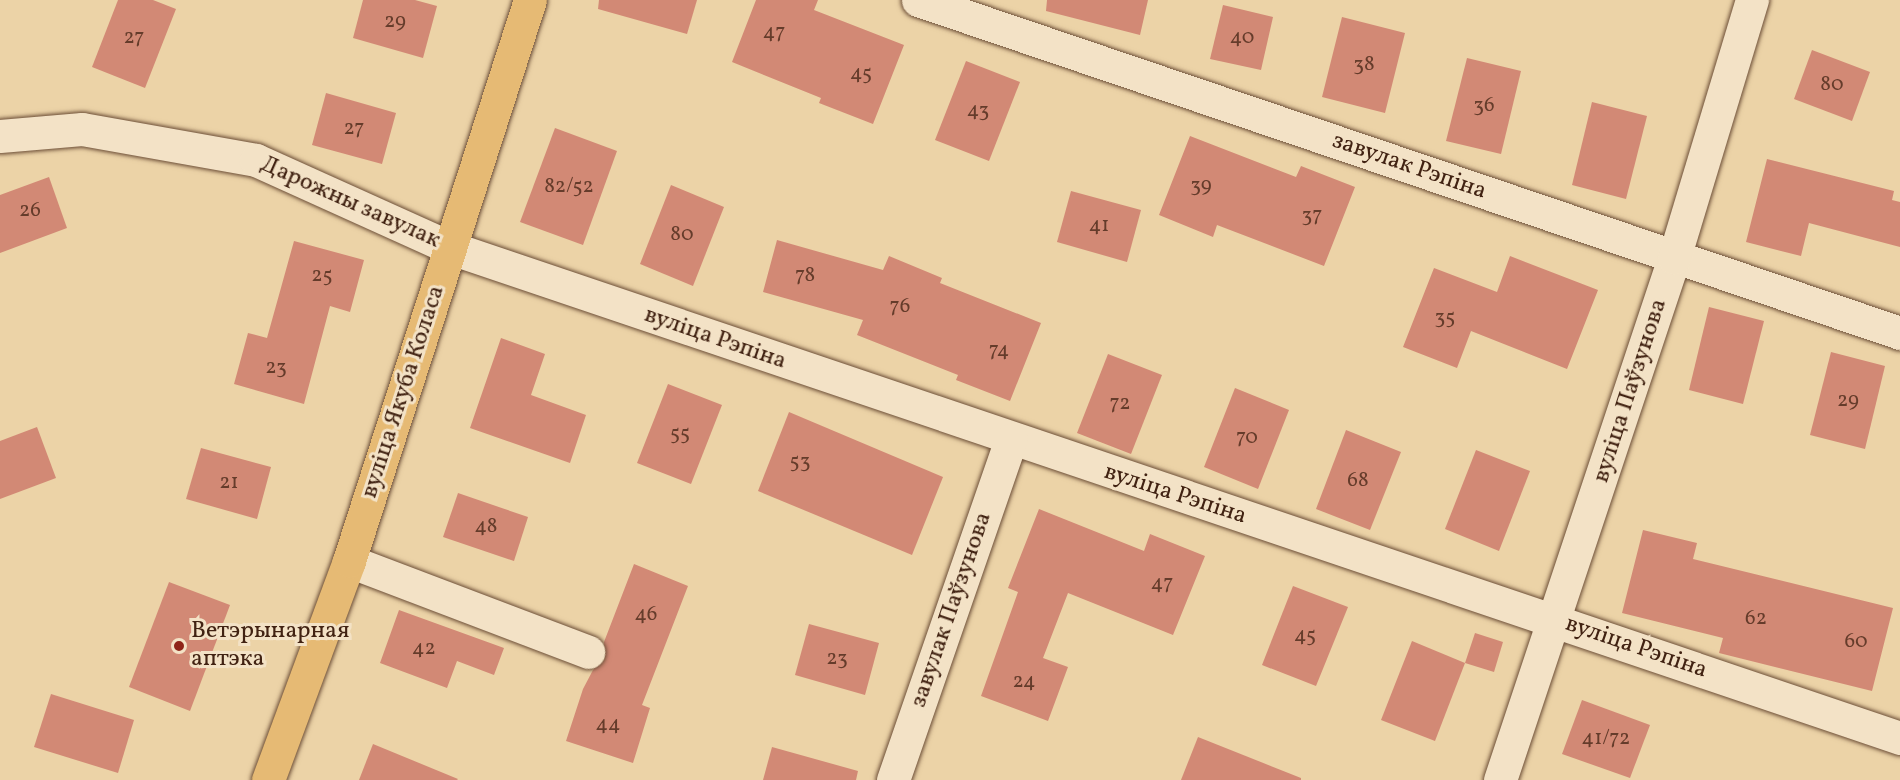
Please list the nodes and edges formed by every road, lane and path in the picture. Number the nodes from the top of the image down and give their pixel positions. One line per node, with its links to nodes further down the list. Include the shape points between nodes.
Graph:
1 (530, 0): 5 (main road, вуліца Якуба Коласа)
2 (918, 0): 6 (street, завулак Рэпіна)
3 (1752, 0): 6 (street, вуліца Паўзунова)
4 (0, 136): 5 (street, Дарожны завулак, via 82,129 256,160)
5 (451, 248): 8 (street, вуліца Рэпіна); 9 (main road, вуліца Якуба Коласа)
6 (1674, 258): 7 (street, завулак Рэпіна); 10 (street, вуліца Паўзунова)
7 (1900, 333)
8 (1011, 440): 10 (street, вуліца Рэпіна); 14 (street, завулак Паўзунова)
9 (349, 561): 11 (street); 13 (main road, вуліца Якуба Коласа)
10 (1556, 621): 12 (street, вуліца Рэпіна); 15 (street, вуліца Паўзунова)
11 (588, 652)
12 (1900, 738)
13 (268, 780)
14 (893, 780)
15 (1500, 780)

